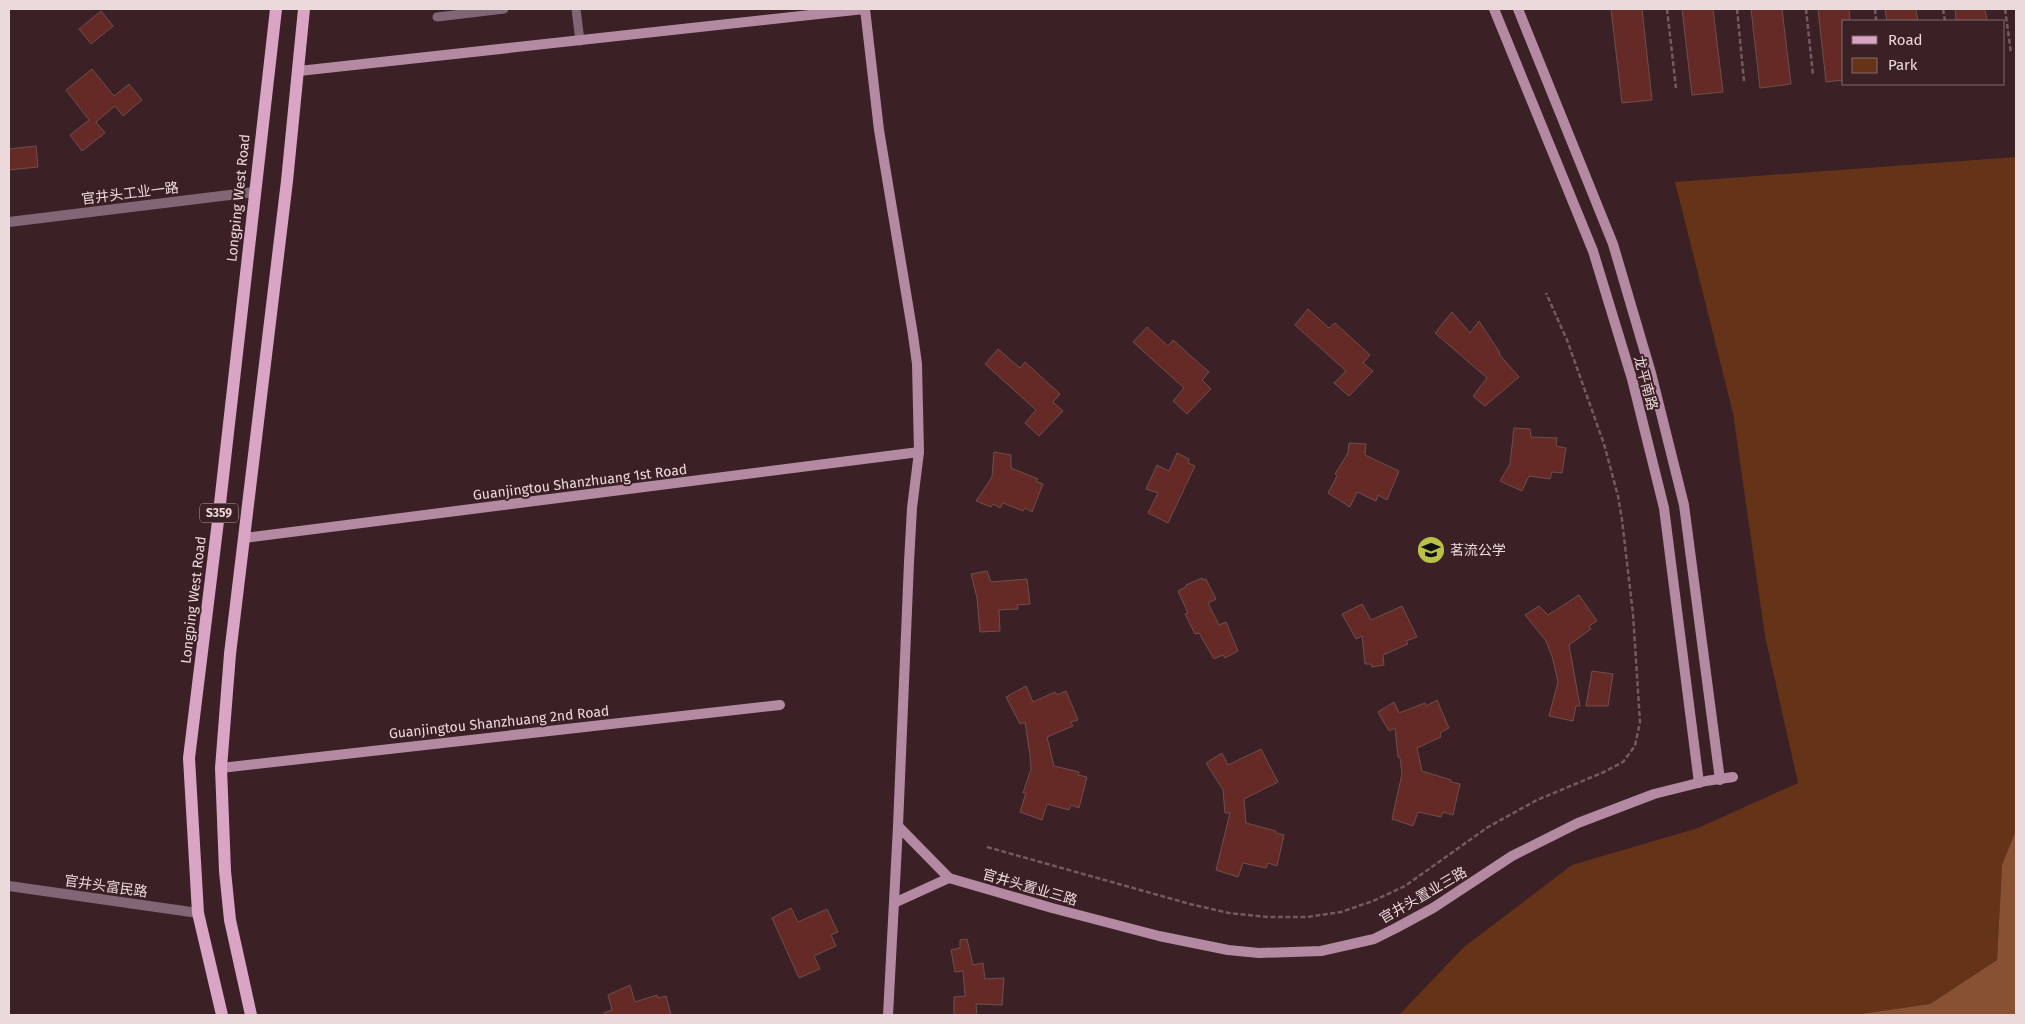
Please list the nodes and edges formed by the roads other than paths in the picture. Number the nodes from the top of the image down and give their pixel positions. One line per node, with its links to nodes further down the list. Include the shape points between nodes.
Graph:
1 (276, 9): 11 (main road, Longping West Road / S359)
2 (304, 9): 10 (main road, S359)
3 (504, 9): 8 (lane)
4 (576, 9): 9 (lane)
5 (865, 9): 9 (street); 13 (street, via 878,130 917,364)
6 (1494, 9): 19 (street, 龙平南路, via 1593,251 1632,379 1664,508)
7 (1518, 9): 18 (street, 龙平南路, via 1613,244 1651,373 1684,505)
8 (437, 17)
9 (580, 41): 10 (street)
10 (300, 71): 14 (main road, S359)
11 (254, 192): 12 (street, 官井头工业一路); 24 (main road, Longping West Road / S359, via 188,758)
12 (9, 222)
13 (919, 452): 14 (street, Guanjingtou Shanzhuang 1st Road); 20 (street, via 912,508)
14 (244, 538): 16 (main road, S359)
15 (780, 704): 16 (street, Guanjingtou Shanzhuang 2nd Road)
16 (221, 768): 26 (main road, S359, via 230,920)
17 (1734, 778): 18 (street, 官井头置业三路)
18 (1720, 780): 19 (street, 官井头置业三路)
19 (1699, 783): 21 (street, 官井头置业三路, via 1654,794 1578,823 1512,856 1433,908 1374,939 1321,951 1259,953 1186,942)
20 (898, 826): 21 (street, 官井头置业三路); 23 (street)
21 (949, 878): 23 (street)
22 (9, 886): 24 (street, 官井头富民路)
23 (894, 903): 27 (street)
24 (198, 914): 25 (main road, Longping West Road / S359)
25 (222, 1015)
26 (251, 1015)
27 (888, 1015)

